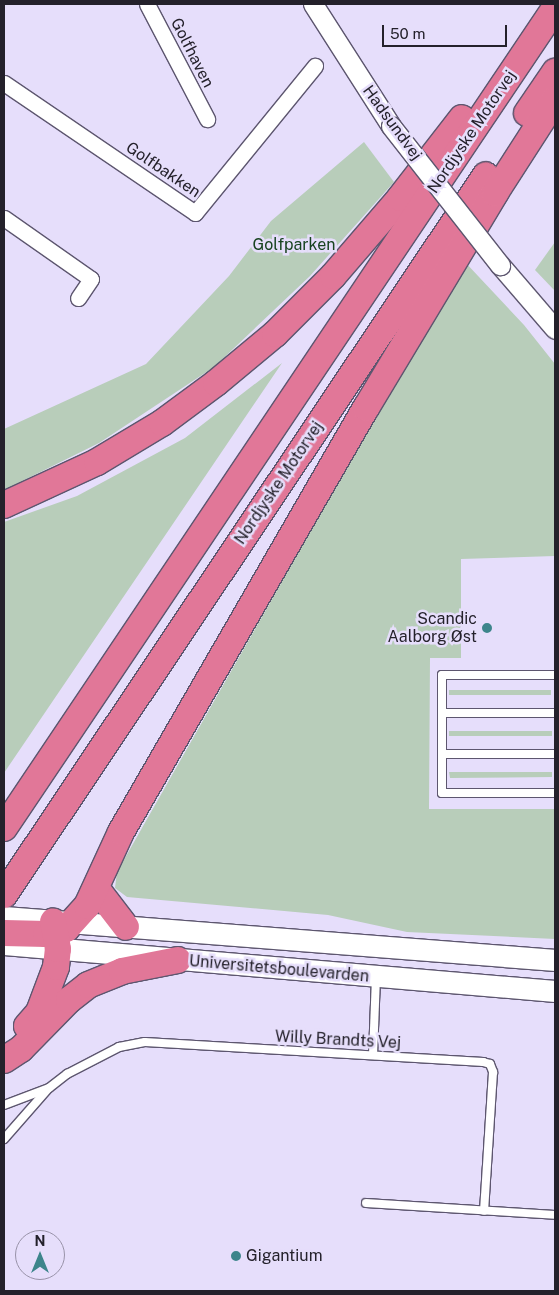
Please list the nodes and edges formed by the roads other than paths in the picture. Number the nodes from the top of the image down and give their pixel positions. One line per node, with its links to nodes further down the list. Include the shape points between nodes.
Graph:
1 (147, 4): 9 (street, Golfhaven)
2 (312, 4): 12 (street, Hadsundvej, bridge, via 391,126)
3 (549, 4): 13 (highway, via 400,198 333,276 275,334 216,384 162,423 88,466)
4 (555, 8): 20 (highway, Nordjyske Motorvej)
5 (315, 66): 7 (street, Golfbakken, via 195,213)
6 (555, 72): 22 (highway, Nordjyske Motorvej)
7 (4, 83)
8 (555, 100): 21 (highway, via 366,408 121,832)
9 (206, 119)
10 (4, 218): 11 (street, via 91,279)
11 (78, 298)
12 (555, 330)
13 (4, 505)
14 (555, 675): 15 (lane, via 442,675)
15 (442, 713): 16 (lane); 17 (lane)
16 (555, 713)
17 (442, 754): 18 (lane); 19 (lane, via 442,793)
18 (555, 754)
19 (555, 793)
20 (4, 828)
21 (96, 888): 23 (highway); 24 (highway, via 87,906)
22 (4, 895)
23 (126, 927): 24 (main road, Universitetsboulevarden); 26 (main road, Universitetsboulevarden)
24 (32, 932): 25 (main road, Universitetsboulevarden); 29 (highway, via 51,984 40,1012)
25 (178, 960): 27 (main road, Universitetsboulevarden); 31 (highway, via 122,971 88,986)
26 (555, 960)
27 (376, 978): 28 (main road, Universitetsboulevarden); 30 (lane)
28 (555, 991)
29 (4, 1054)
30 (373, 1055): 32 (lane, Willy Brandts Vej, via 145,1042 119,1047 95,1058); 36 (lane, Willy Brandts Vej, via 490,1064 493,1072)
31 (4, 1060)
32 (49, 1088): 33 (lane, Willy Brandts Vej); 34 (lane, Willy Brandts Vej)
33 (4, 1105)
34 (4, 1139)
35 (366, 1203): 36 (lane)
36 (484, 1211): 37 (lane)
37 (555, 1215)

